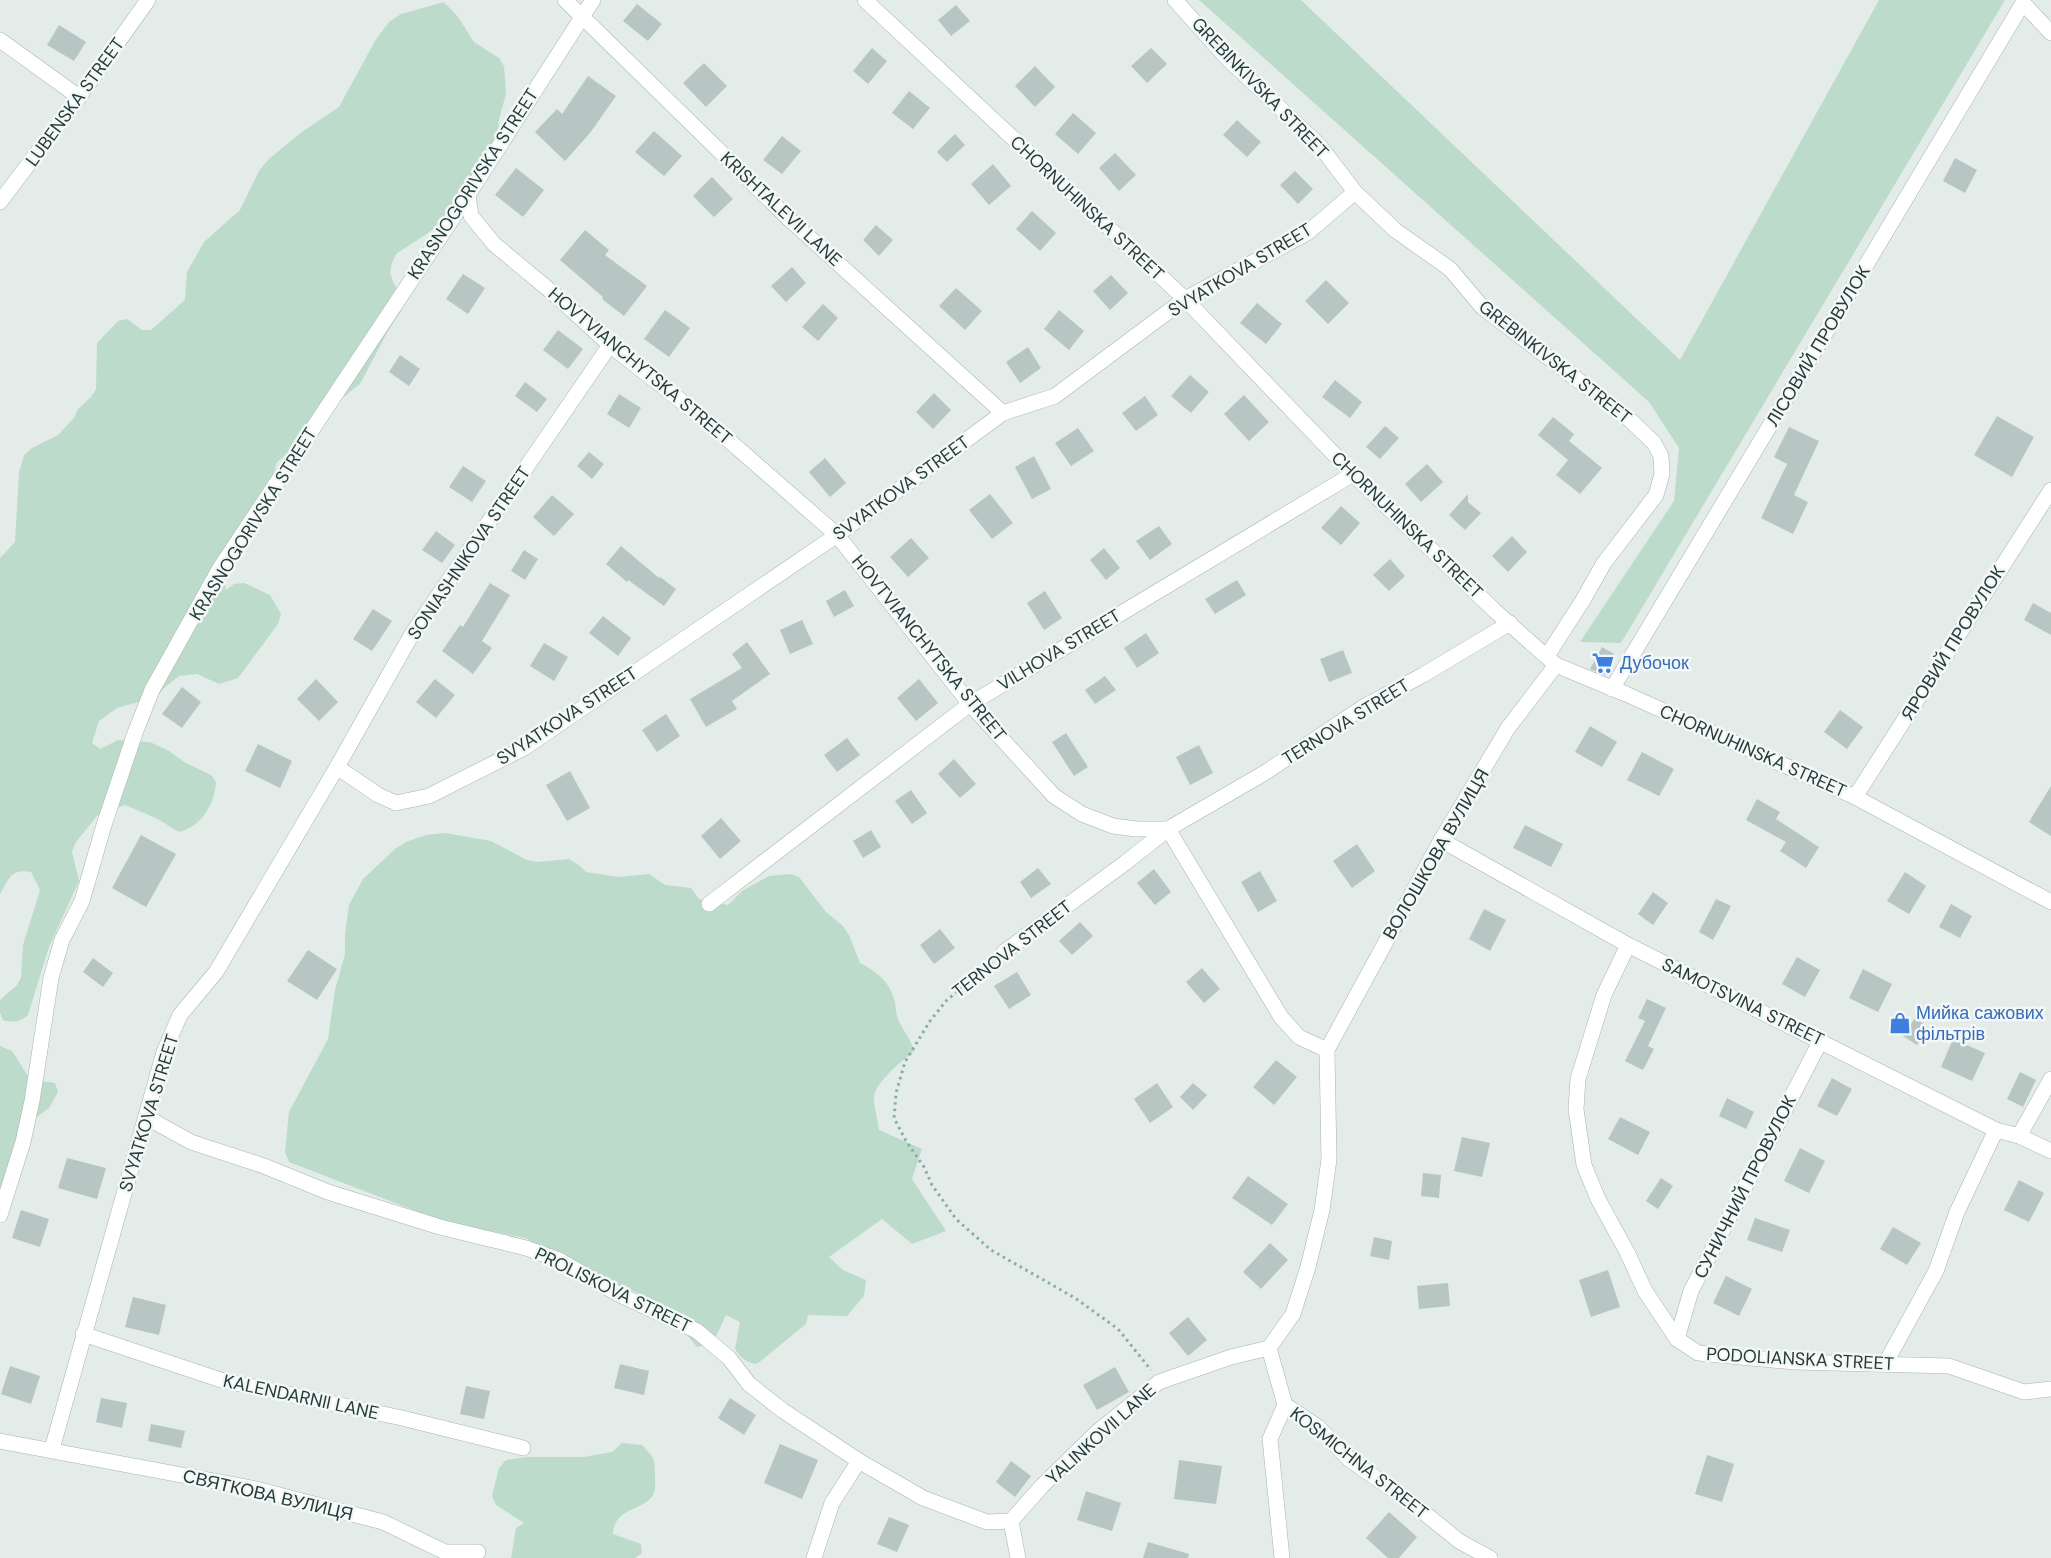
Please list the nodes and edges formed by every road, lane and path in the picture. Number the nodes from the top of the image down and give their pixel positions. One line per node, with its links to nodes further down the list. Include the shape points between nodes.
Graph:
1 (148, 0): 9 (street, LUBENSKA STREET)
2 (565, 0): 6 (street, KRISHTALEVII LANE)
3 (593, 0): 6 (street, KRASNOGORIVSKA STREET)
4 (865, 0): 13 (street, CHORNUHINSKA STREET)
5 (1175, 0): 10 (street, GREBINKIVSKA STREET, via 1226,57 1320,146)
6 (580, 18): 11 (street, KRASNOGORIVSKA STREET); 15 (street, KRISHTALEVII LANE, via 788,218)
7 (2051, 33): 21 (street, ЛІСОВИЙ ПРОВУЛОК, via 2023,3)
8 (0, 40): 9 (street)
9 (79, 97): 12 (street, LUBENSKA STREET)
10 (1355, 192): 13 (street, SVYATKOVA STREET, via 1307,233); 20 (street, GREBINKIVSKA STREET, via 1395,230 1450,269 1483,308 1628,418 1654,443 1661,456 1662,474 1656,495 1604,563)
11 (468, 195): 14 (street, HOVTVIANCHYTSKA STREET, via 471,216 494,244); 38 (street, KRASNOGORIVSKA STREET, via 220,568 152,690 104,824 82,900 62,940 51,978 27,1126)
12 (0, 202)
13 (1185, 300): 15 (street, SVYATKOVA STREET, via 1055,396); 16 (street, CHORNUHINSKA STREET)
14 (610, 345): 18 (street, HOVTVIANCHYTSKA STREET, via 709,423); 23 (street, SONIASHNIKOVA STREET, via 412,634)
15 (1003, 413): 18 (street, SVYATKOVA STREET)
16 (1353, 474): 19 (street, CHORNUHINSKA STREET); 22 (street, VILHOVA STREET)
17 (2051, 490): 24 (street, ЯРОВИЙ ПРОВУЛОК)
18 (837, 535): 22 (street, HOVTVIANCHYTSKA STREET); 23 (street, SVYATKOVA STREET, via 524,748 429,796 396,803 378,795)
19 (1510, 623): 20 (street, CHORNUHINSKA STREET); 25 (street, TERNOVA STREET, via 1365,706 1266,772)
20 (1551, 661): 21 (street, CHORNUHINSKA STREET); 26 (street, ВОЛОШКОВА ВУЛИЦЯ)
21 (1612, 689): 24 (street, CHORNUHINSKA STREET)
22 (970, 704): 25 (street, HOVTVIANCHYTSKA STREET, via 1054,796 1082,814 1113,826); 28 (street, VILHOVA STREET)
23 (337, 767): 34 (street, SVYATKOVA STREET, via 216,972 180,1015 164,1052)
24 (1855, 797): 27 (street, CHORNUHINSKA STREET)
25 (1168, 829): 30 (street, TERNOVA STREET); 32 (street, via 1281,1017 1299,1037)
26 (1441, 840): 29 (street, SAMOTSVINA STREET); 32 (street, ВОЛОШКОВА ВУЛИЦЯ)
27 (2051, 902)
28 (709, 904)
29 (1628, 944): 31 (street, SAMOTSVINA STREET); 40 (street, PODOLIANSKA STREET, via 1604,995 1578,1079 1576,1108 1584,1165 1598,1199 1645,1291)
30 (1004, 952): 43 (path, TERNOVA STREET, via 946,1001 930,1021 905,1062 896,1093 894,1118 932,1185 956,1219 991,1250 1075,1298 1118,1329)
31 (1821, 1040): 35 (street, SAMOTSVINA STREET); 40 (street, СУНИЧНИЙ ПРОВУЛОК, via 1691,1291)
32 (1327, 1050): 41 (street, via 1329,1159 1322,1210 1293,1314)
33 (2051, 1079): 36 (street)
34 (146, 1117): 39 (street, SVYATKOVA STREET); 49 (street, PROLISKOVA STREET, via 191,1142 328,1192 560,1260 618,1294 697,1331 728,1358 749,1384)
35 (1996, 1130): 36 (street, SAMOTSVINA STREET); 42 (street, via 1957,1212 1936,1271)
36 (2018, 1136): 37 (street, SAMOTSVINA STREET)
37 (2051, 1151)
38 (0, 1215)
39 (83, 1334): 47 (street, KALENDARNII LANE, via 221,1380 402,1418); 48 (street, SVYATKOVA STREET)
40 (1677, 1339): 42 (street, PODOLIANSKA STREET, via 1698,1353 1795,1362)
41 (1269, 1348): 43 (street, YALINKOVII LANE, via 1231,1357); 45 (street, KOSMICHNA STREET)
42 (1884, 1364): 44 (street, PODOLIANSKA STREET, via 1948,1366 2024,1392)
43 (1159, 1382): 50 (street, YALINKOVII LANE, via 1096,1433)
44 (2051, 1389)
45 (1285, 1405): 54 (street, via 1270,1439); 55 (street, KOSMICHNA STREET, via 1318,1427 1350,1460 1459,1541)
46 (0, 1441): 48 (street, СВЯТКОВА ВУЛИЦЯ)
47 (522, 1448)
48 (52, 1450): 51 (street, СВЯТКОВА ВУЛИЦЯ, via 256,1488 383,1522 445,1552)
49 (859, 1461): 50 (street, PROLISKOVA STREET, via 923,1498 987,1522); 52 (street, via 832,1503)
50 (1011, 1521): 53 (street)
51 (478, 1552)
52 (814, 1558)
53 (1018, 1558)
54 (1282, 1558)
55 (1490, 1558)

